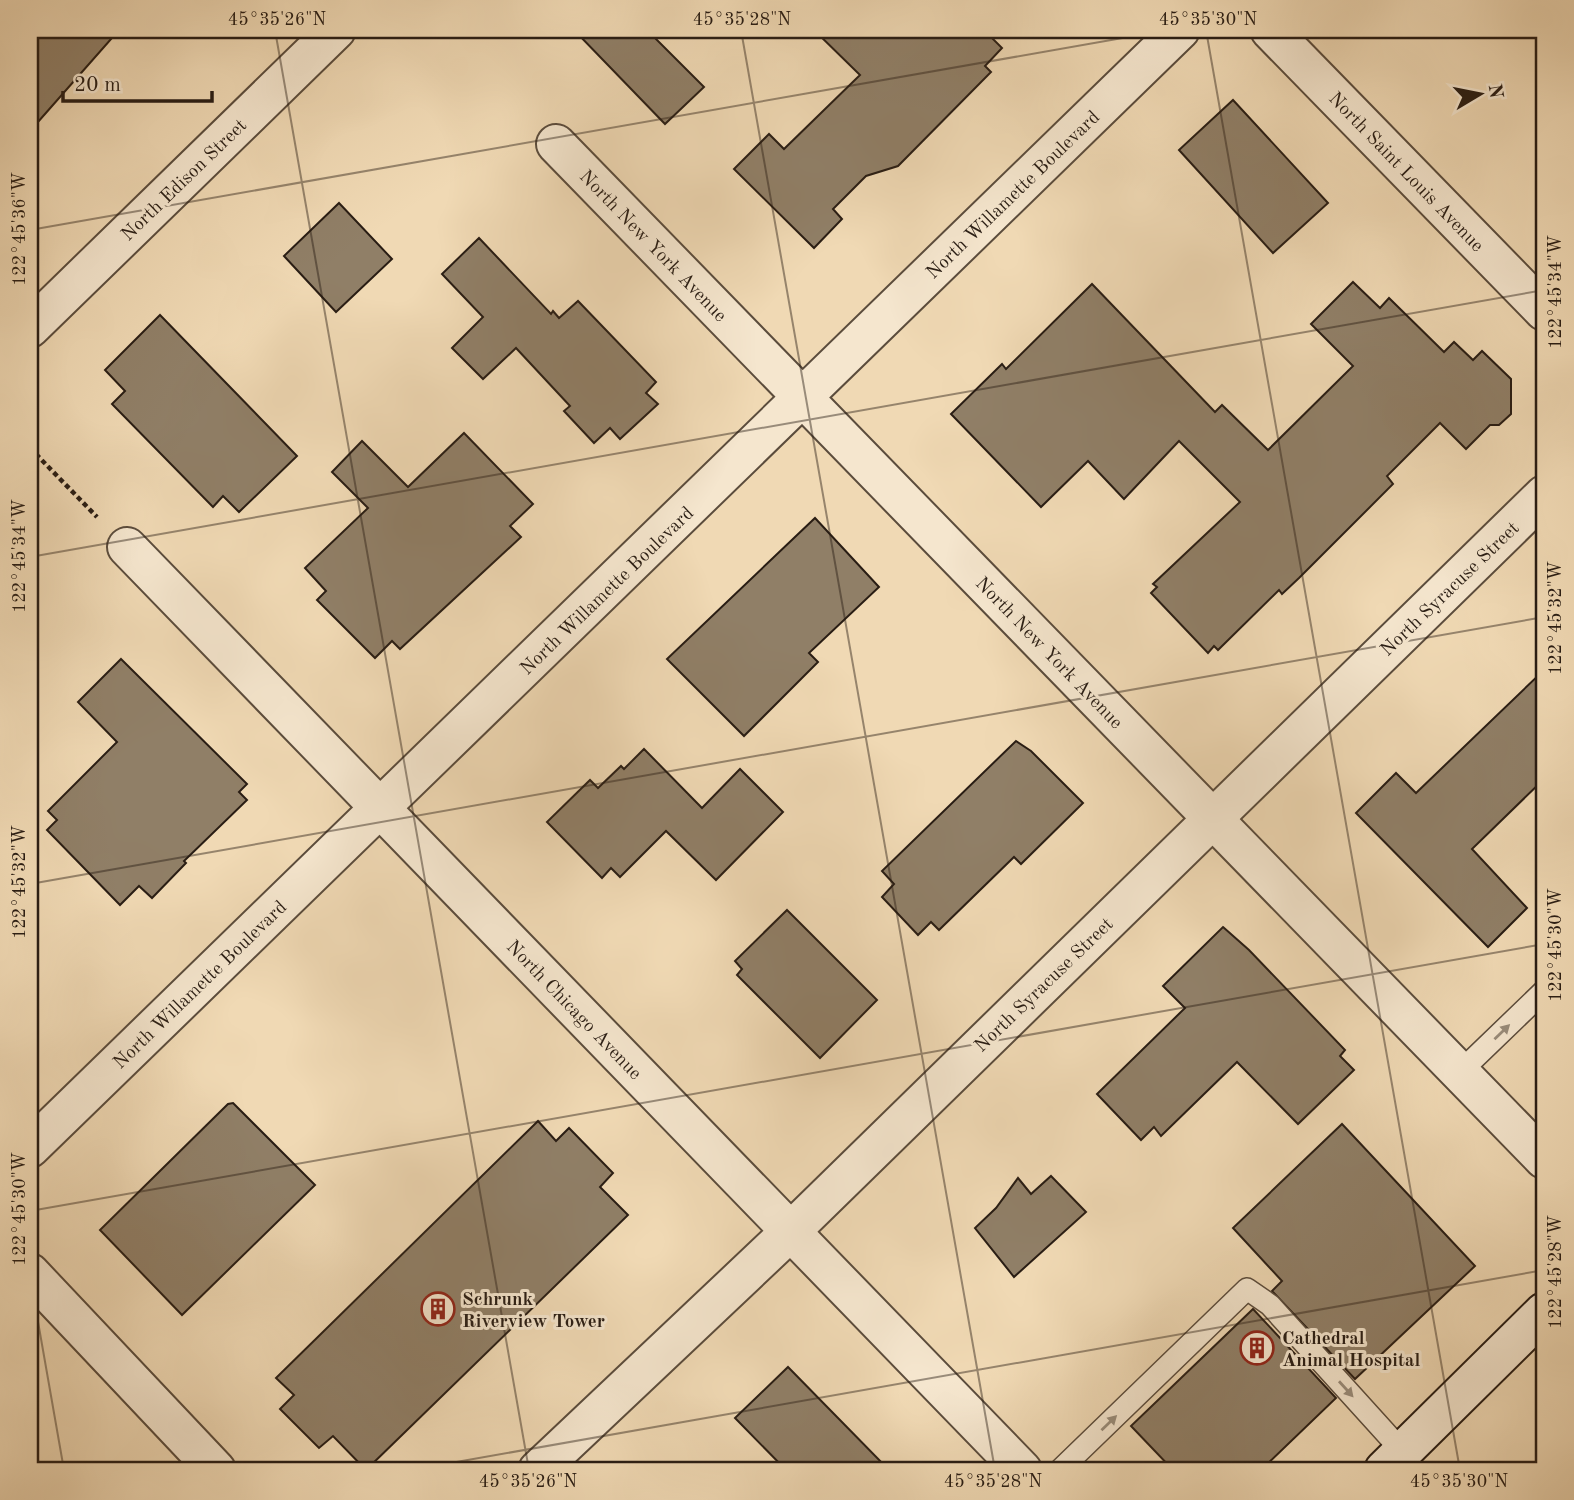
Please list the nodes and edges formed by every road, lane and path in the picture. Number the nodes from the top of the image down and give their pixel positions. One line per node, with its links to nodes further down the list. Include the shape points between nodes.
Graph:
1 (336, 30): 6 (street, North Edison Street)
2 (1180, 30): 7 (street, North Willamette Boulevard)
3 (1270, 30): 5 (street, North Saint Louis Avenue)
4 (556, 144): 7 (street, North New York Avenue)
5 (1544, 311)
6 (30, 328)
7 (803, 399): 12 (street, North Willamette Boulevard); 13 (street, North New York Avenue)
8 (30, 448): 9 (path)
9 (74, 494)
10 (1544, 495): 13 (street, North Syracuse Street)
11 (127, 547): 12 (street, North Chicago Avenue)
12 (381, 809): 16 (street, North Willamette Boulevard); 18 (street, North Chicago Avenue)
13 (1212, 817): 15 (street, North New York Avenue); 18 (street, North Syracuse Street)
14 (1544, 991): 15 (lane, one-way to 14)
15 (1460, 1072): 17 (street, North New York Avenue)
16 (30, 1148)
17 (1544, 1159)
18 (791, 1231): 23 (street, North Syracuse Street); 24 (street, North Chicago Avenue)
19 (30, 1273): 22 (street)
20 (1544, 1312): 21 (street)
21 (1393, 1461): 25 (lane, one-way to 21, via 1247,1289 1270,1305)
22 (216, 1470)
23 (538, 1470)
24 (1022, 1470)
25 (1059, 1470)

